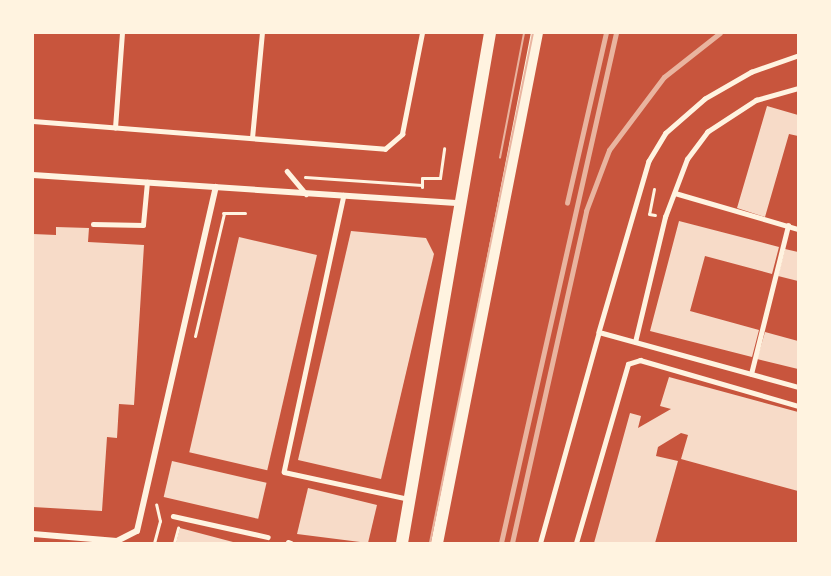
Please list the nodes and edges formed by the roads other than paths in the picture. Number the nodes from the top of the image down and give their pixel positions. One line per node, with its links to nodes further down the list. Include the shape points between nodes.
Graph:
1 (122, 33): 9 (lane)
2 (262, 33): 10 (lane)
3 (422, 33): 10 (lane, via 402,134 385,149)
4 (490, 33): 18 (main road)
5 (537, 33): 32 (main road)
6 (798, 56): 22 (lane, via 752,72 705,99 666,133 650,161)
7 (798, 88): 15 (lane, via 756,100 707,132 687,159)
8 (33, 121): 9 (lane)
9 (115, 128): 10 (lane)
10 (252, 138)
11 (287, 171): 16 (lane)
12 (33, 175): 13 (street)
13 (147, 182): 14 (street); 19 (lane, via 143,225)
14 (216, 187): 16 (street); 29 (street, via 137,531 117,541)
15 (675, 193): 20 (lane); 23 (lane)
16 (306, 194): 17 (street)
17 (344, 195): 18 (street); 27 (lane, via 284,472)
18 (461, 203): 27 (main road)
19 (93, 224)
20 (788, 226): 21 (lane); 24 (lane)
21 (798, 229)
22 (599, 332): 23 (lane); 33 (lane)
23 (635, 342): 24 (lane)
24 (752, 374): 25 (lane)
25 (798, 387)
26 (798, 406): 34 (lane, via 640,360 628,364)
27 (410, 499): 31 (main road)
28 (173, 516): 30 (lane)
29 (33, 534)
30 (268, 537)
31 (402, 543)
32 (437, 543)
33 (540, 543)
34 (576, 543)

